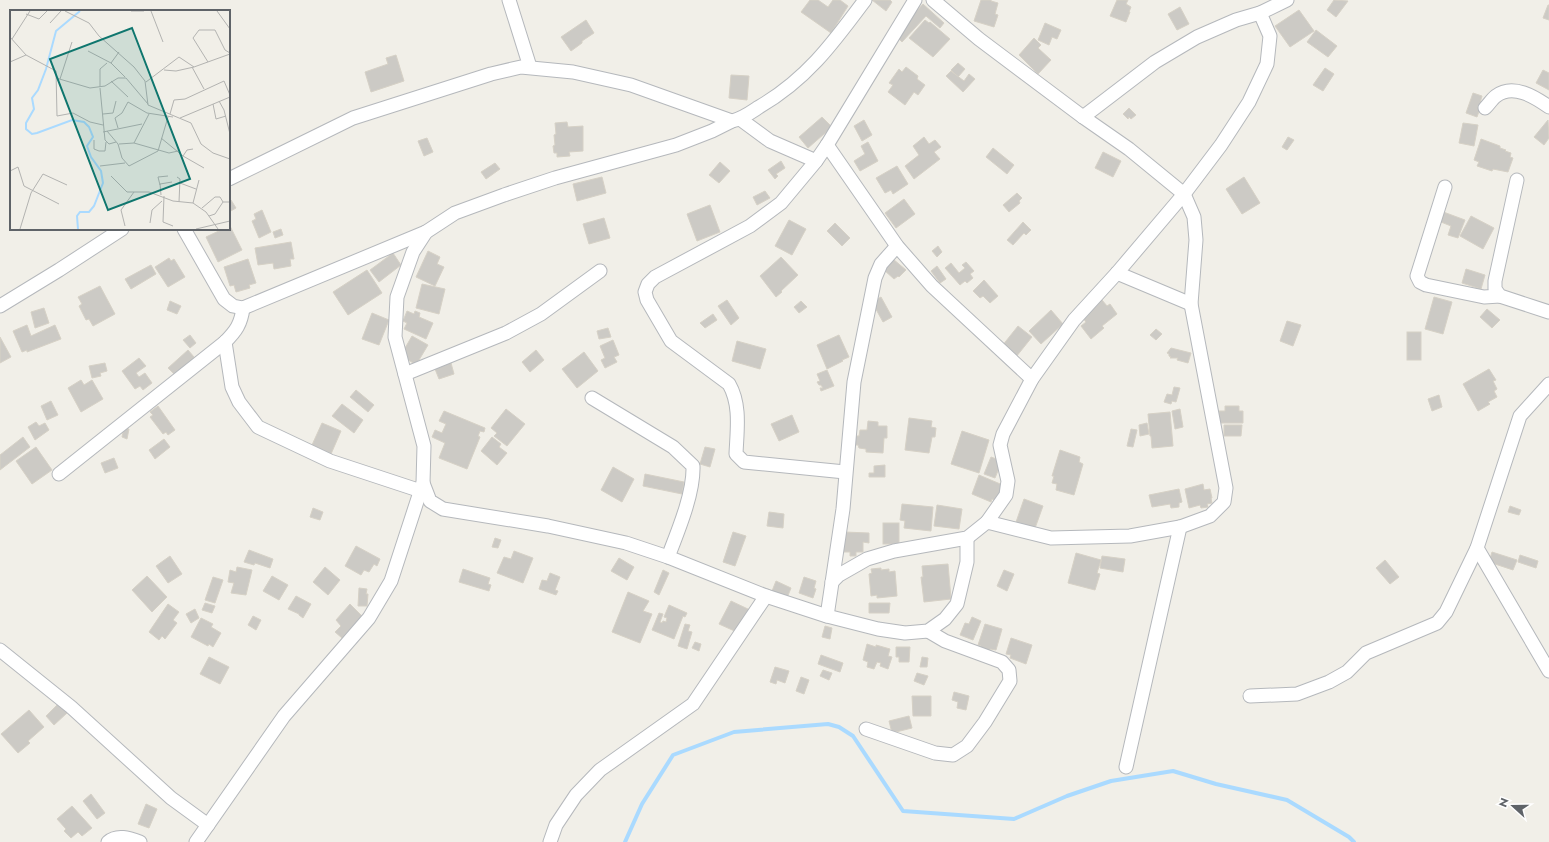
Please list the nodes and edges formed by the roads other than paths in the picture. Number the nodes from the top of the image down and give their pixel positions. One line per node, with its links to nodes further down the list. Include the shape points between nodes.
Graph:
1 (509, 0): 7 (street)
2 (865, 0): 11 (street, via 828,49 802,76 774,98)
3 (915, 0): 12 (street)
4 (933, 0): 10 (street, via 979,39)
5 (1287, 0): 6 (street)
6 (1260, 14): 10 (street, via 1236,20 1197,37 1155,62); 17 (street, via 1270,36 1267,64 1249,102)
7 (530, 67): 11 (street, via 573,72 631,85); 14 (street, via 490,74 353,118)
8 (1549, 107): 9 (street, via 1534,96 1520,91 1506,91 1497,95)
9 (1485, 108)
10 (1083, 117): 17 (street, via 1129,149)
11 (736, 120): 13 (street, via 770,141); 20 (street, via 676,145 555,178 504,195 455,213)
12 (827, 145): 13 (street); 21 (street)
13 (816, 161): 34 (street, via 781,203 750,226 655,278 648,284 645,292 671,341 729,384 735,394 736,454 744,462)
14 (230, 179)
15 (1517, 180): 24 (street, via 1495,281 1495,289)
16 (1445, 187): 24 (street, via 1417,276 1420,282 1484,297)
17 (1184, 194): 23 (street); 25 (street, via 1194,217 1196,240)
18 (120, 230): 26 (street)
19 (185, 230): 27 (street, via 224,299 233,306)
20 (426, 232): 27 (street); 30 (street, via 413,252 397,297 395,337)
21 (897, 246): 31 (street, via 932,286); 34 (street, via 881,264 875,278 854,382)
22 (600, 271): 30 (street, via 541,314 506,333)
23 (1117, 273): 25 (street); 31 (street, via 1074,320)
24 (1500, 296): 28 (street)
25 (1191, 304): 38 (street, via 1226,488 1224,502 1210,516)
26 (0, 306)
27 (243, 308): 29 (street, via 237,330)
28 (1549, 312)
29 (225, 342): 35 (street); 36 (street, via 232,387 239,402 258,427 330,461)
30 (405, 374): 36 (street, via 424,446)
31 (1032, 379): 37 (street, via 1003,434 1000,445 1008,481 1006,495)
32 (1549, 384): 40 (street, via 1520,416)
33 (592, 398): 41 (street, via 673,447 693,466 693,477 683,515)
34 (845, 472): 42 (street, via 843,508)
35 (58, 474)
36 (422, 487): 41 (street, via 430,501 443,509 556,528 626,543); 51 (street, via 391,581 369,618 284,716)
37 (987, 522): 38 (street, via 1051,538 1130,536); 39 (street)
38 (1180, 528): 50 (street)
39 (967, 538): 42 (street, via 894,551 867,559 840,574); 45 (street, via 967,562 957,604 945,619)
40 (1477, 548): 47 (street); 48 (street, via 1446,612 1437,623 1366,653 1347,672 1329,682 1297,694)
41 (668, 557): 43 (street)
42 (832, 582): 44 (street)
43 (766, 596): 44 (street); 55 (street, via 693,704 600,770 576,795 556,825)
44 (827, 616): 45 (street, via 878,629 905,633)
45 (928, 631): 49 (street, via 1002,662 1009,670 1010,681 985,722 967,746 953,755 935,753)
46 (0, 650): 51 (street, via 71,707 171,798)
47 (1549, 670)
48 (1250, 696)
49 (866, 729)
50 (1126, 767)
51 (208, 825): 54 (street)
52 (108, 842): 53 (street, via 123,836)
53 (140, 842)
54 (196, 842)
55 (550, 842)

